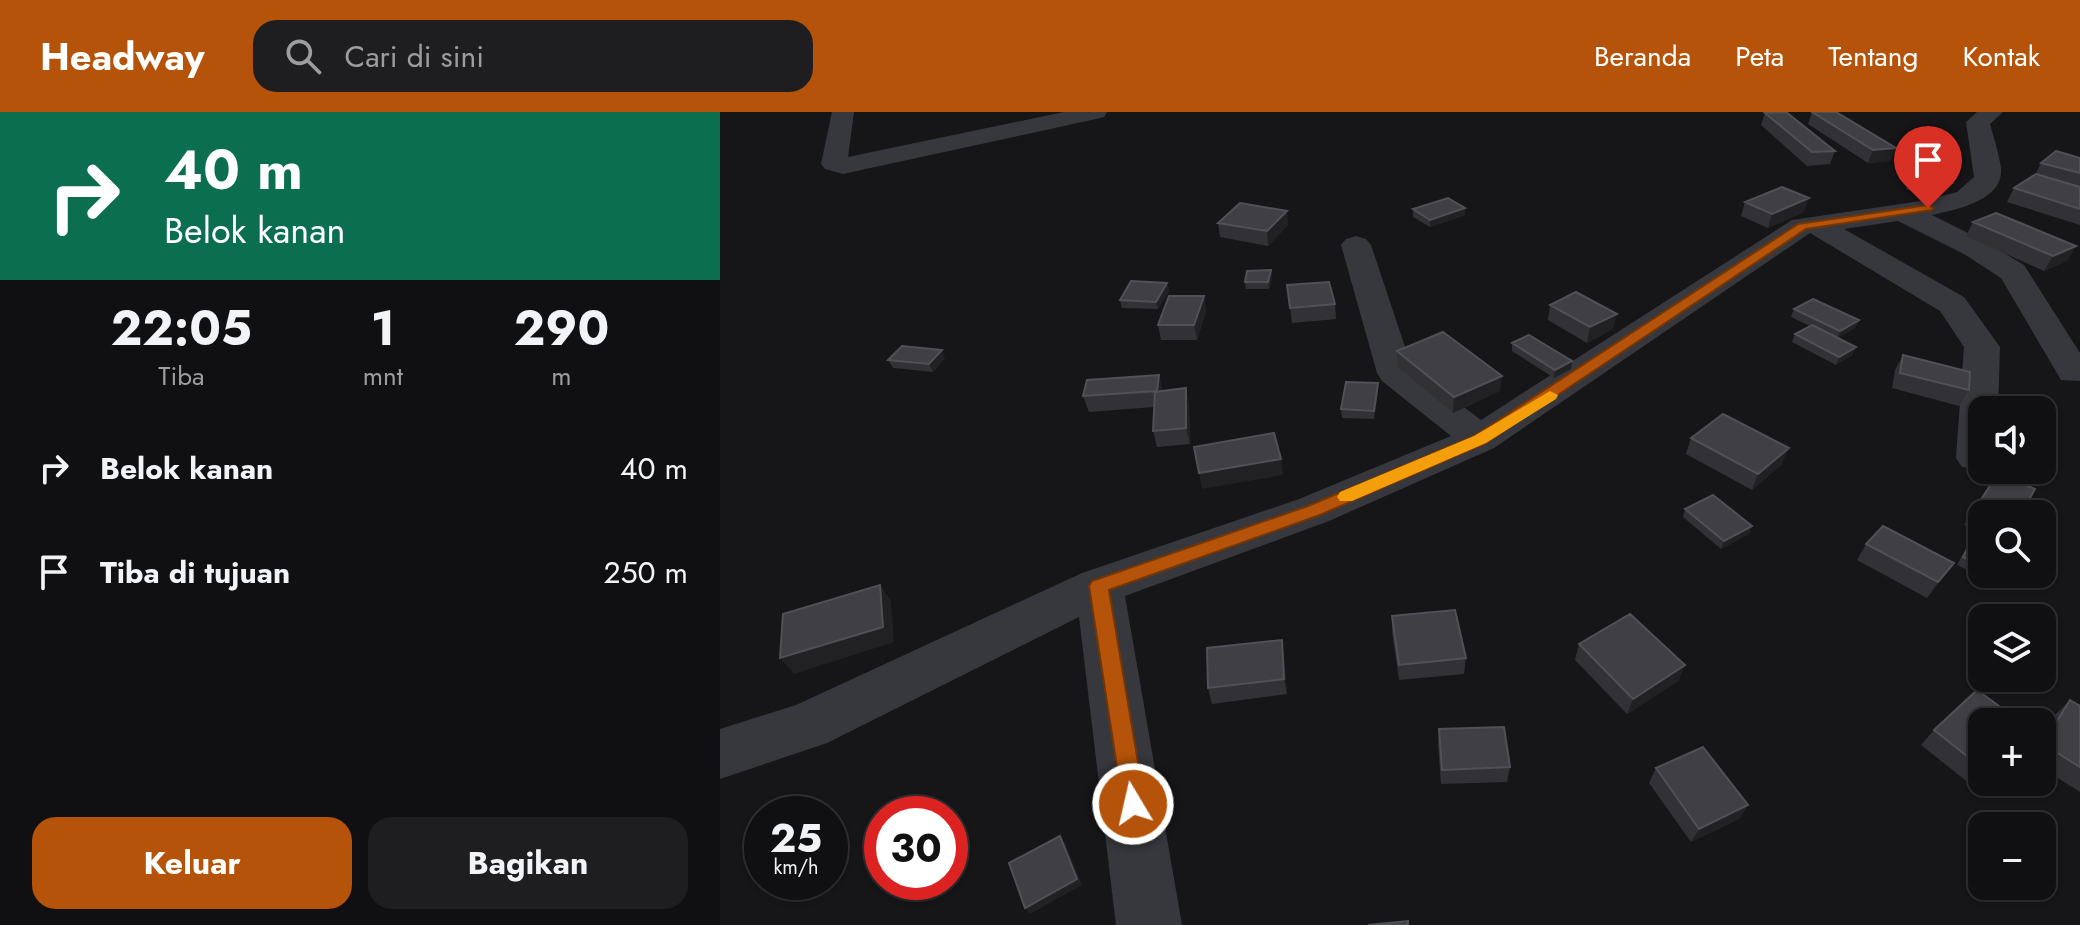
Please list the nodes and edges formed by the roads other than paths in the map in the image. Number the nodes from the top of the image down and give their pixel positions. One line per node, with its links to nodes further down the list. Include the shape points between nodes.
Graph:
1 (843, 112): 2 (street, via 834,164 843,166)
2 (1096, 112)
3 (1992, 112): 4 (street, via 1978,122 1987,179 1967,198)
4 (1903, 212): 5 (street); 7 (street, via 2013,272)
5 (1813, 223): 8 (street, via 1952,304 1982,347); 9 (street)
6 (1356, 245): 9 (street, via 1395,373)
7 (2074, 372)
8 (1979, 396)
9 (1480, 439): 10 (street, via 1314,510)
10 (1099, 586): 11 (street, via 808,726); 12 (street)
11 (720, 754)
12 (1149, 925)

